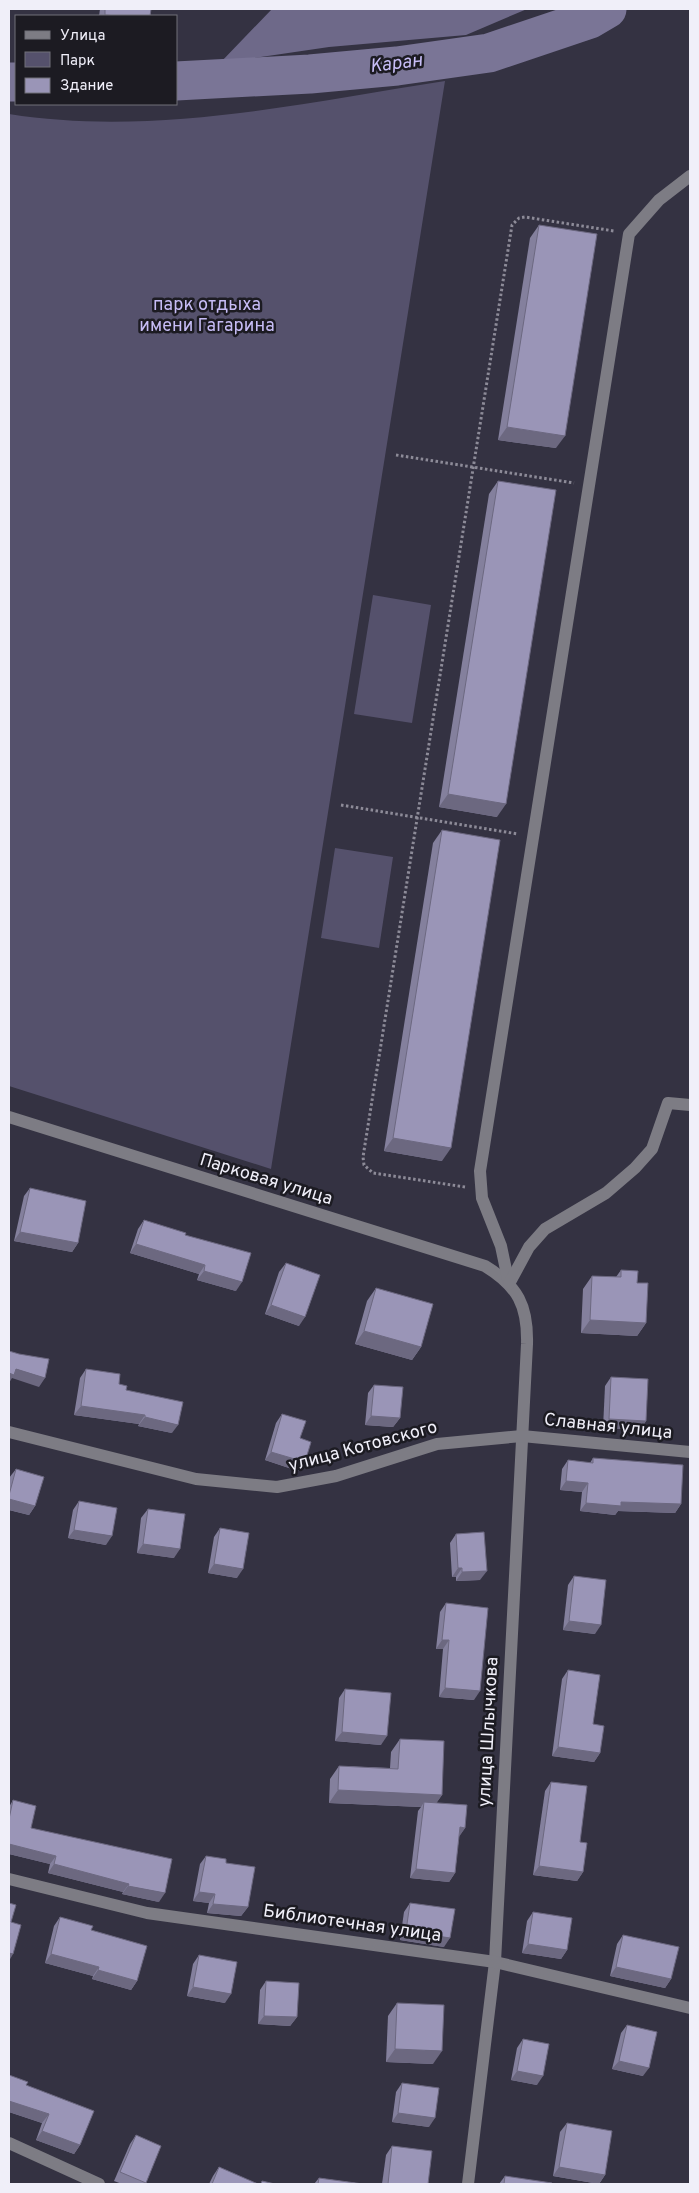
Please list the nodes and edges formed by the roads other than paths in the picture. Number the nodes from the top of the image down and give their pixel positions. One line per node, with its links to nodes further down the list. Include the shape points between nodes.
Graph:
1 (690, 176): 4 (street, via 659,200 629,234 480,1171 480,1190 501,1246)
2 (690, 1105): 4 (street, via 668,1103 652,1149 641,1162 606,1193 545,1229 529,1247)
3 (9, 1118): 4 (street, Парковая улица, via 485,1266)
4 (509, 1284): 6 (street, улица Шлычкова, via 523,1306 528,1323)
5 (9, 1432): 6 (street, улица Котовского, via 196,1479 277,1487 336,1476 437,1444)
6 (522, 1436): 7 (street, Славная улица); 9 (street, улица Шлычкова)
7 (690, 1452)
8 (9, 1879): 9 (street, Библиотечная улица, via 147,1913)
9 (495, 1962): 10 (street, Библиотечная улица); 13 (street, улица Шлычкова)
10 (690, 2008)
11 (9, 2143): 12 (street)
12 (99, 2184)
13 (468, 2184)

